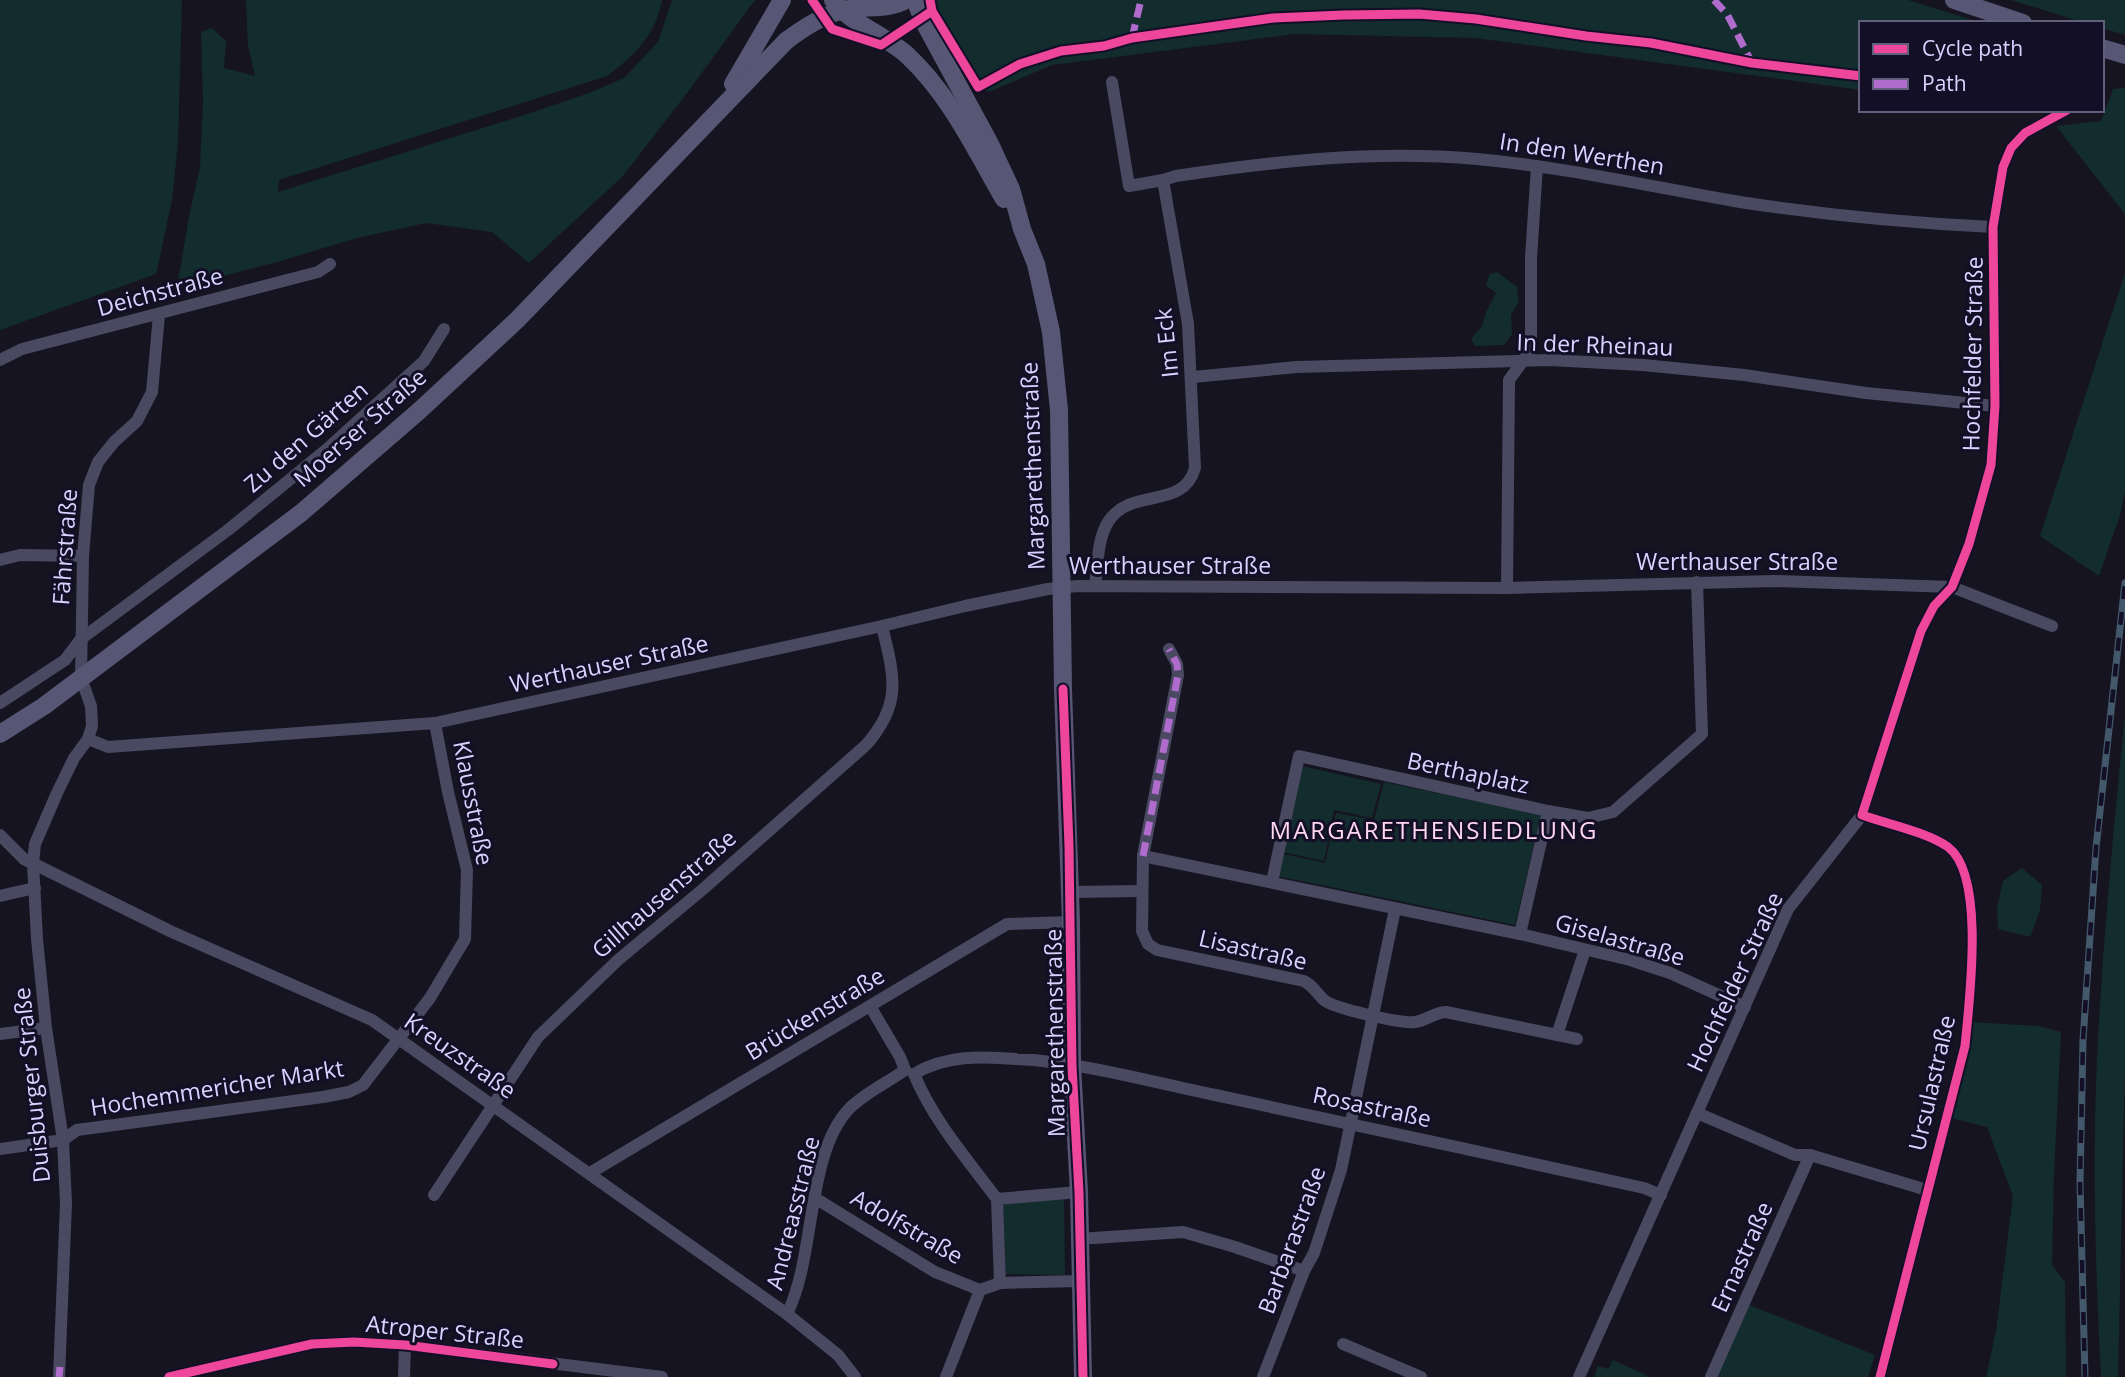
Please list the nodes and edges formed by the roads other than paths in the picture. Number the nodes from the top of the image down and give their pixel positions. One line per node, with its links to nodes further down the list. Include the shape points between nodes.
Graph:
1 (782, 0): 11 (main road, Moerser Straße)
2 (906, 0): 5 (main road, Moerser Straße, via 883,8)
3 (915, 0): 15 (main road, Margarethenstraße, via 990,144 1011,189)
4 (1954, 0): 6 (main road)
5 (849, 5): 11 (main road, Moerser Straße, via 786,41); 15 (main road, Margarethenstraße, via 931,81)
6 (2017, 21)
7 (2104, 49): 8 (main road)
8 (2125, 55)
9 (1112, 82): 13 (street, via 1129,186)
10 (2063, 112): 14 (street, Hochfelder Straße, via 2025,133 2011,148 2003,167)
11 (714, 114): 34 (main road, Moerser Straße, via 517,320 419,411 301,513)
12 (1538, 166): 13 (street, In den Werthen, via 1475,159 1338,156); 14 (street, In den Werthen, via 1742,202 1914,223); 20 (street, via 1531,350)
13 (1163, 180): 21 (street, Im Eck, via 1188,324)
14 (1993, 227): 22 (street, Hochfelder Straße)
15 (1022, 229): 27 (main road, Margarethenstraße, via 1036,264 1051,332 1059,410)
16 (330, 264): 17 (street, Deichstraße, via 318,272)
17 (159, 315): 19 (street, Deichstraße, via 22,349); 23 (street, Fährstraße, via 152,392 137,421 98,461 89,485)
18 (444, 329): 32 (street, Zu den Gärten, via 424,361 326,450)
19 (0, 360)
20 (1520, 363): 21 (street, In der Rheinau, via 1297,367); 22 (street, In der Rheinau, via 1643,365); 29 (street, via 1509,380)
21 (1192, 377): 26 (street, Im Eck, via 1195,468 1191,482 1178,492 1119,509 1101,540)
22 (1995, 406): 28 (street, Hochfelder Straße, via 1991,465)
23 (83, 556): 24 (street); 32 (street, Fährstraße)
24 (0, 559)
25 (1697, 582): 28 (street, Werthauser Straße, via 1775,580); 29 (street, Werthauser Straße); 39 (street, via 1702,734 1613,812 1588,818)
26 (1095, 586): 27 (street, Werthauser Straße); 29 (street, Werthauser Straße)
27 (1062, 587): 30 (street, Werthauser Straße); 47 (main road, Margarethenstraße)
28 (1952, 587): 31 (street, Werthauser Straße); 40 (street, Hochfelder Straße, via 1934,606 1921,631)
29 (1507, 588)
30 (882, 626): 36 (street, Werthauser Straße); 63 (street, Gillhausenstraße, via 893,672 890,709 881,728 618,960 538,1037)
31 (2052, 626)
32 (81, 639): 34 (street, Fährstraße); 35 (street, via 65,660)
33 (1169, 649): 42 (street, Lisastraße, via 1178,675)
34 (81, 678): 37 (main road, Moerser Straße); 38 (street, Duisburger Straße, via 91,706)
35 (0, 703)
36 (435, 723): 38 (street, Werthauser Straße, via 108,747); 60 (street, Klausstraße, via 467,870 465,939)
37 (0, 734)
38 (88, 739): 43 (street, Duisburger Straße, via 57,793 35,844)
39 (1548, 811): 44 (street, Berthaplatz, via 1299,756); 51 (street, Berthaplatz)
40 (1862, 815): 54 (street, Hochfelder Straße, via 1788,909); 70 (street, Ursulastraße, via 1949,848 1965,870 1972,902 1965,1046)
41 (0, 835): 43 (street, Kreuzstraße)
42 (1143, 856): 44 (street); 46 (street, Lisastraße)
43 (33, 863): 45 (street, Duisburger Straße); 60 (street, Kreuzstraße, via 172,932 372,1020)
44 (1272, 882): 49 (street)
45 (35, 888): 48 (street); 56 (street, Duisburger Straße)
46 (1142, 891): 47 (street); 55 (street, Lisastraße, via 1142,931 1157,950 1304,981 1324,1000)
47 (1070, 892): 50 (main road, Margarethenstraße)
48 (0, 896)
49 (1395, 909): 51 (street); 55 (street, Barbarastraße)
50 (1071, 922): 53 (street, Brückenstraße, via 1007,924); 61 (main road, Margarethenstraße)
51 (1520, 934): 52 (street, Giselastraße)
52 (1585, 950): 54 (street, Giselastraße, via 1670,973); 58 (street)
53 (870, 1006): 62 (street); 69 (street, Brückenstraße)
54 (1745, 1007): 64 (street, Hochfelder Straße)
55 (1373, 1016): 58 (street, Lisastraße, via 1407,1023 1446,1012); 65 (street, Barbarastraße)
56 (47, 1028): 57 (street); 66 (street, Duisburger Straße)
57 (0, 1034)
58 (1558, 1035): 59 (street, Lisastraße)
59 (1577, 1039)
60 (400, 1040): 63 (street, Kreuzstraße); 66 (street, Hochemmericher Markt, via 363,1085 349,1092 77,1130)
61 (1072, 1066): 62 (street, Andreasstraße, via 963,1058); 65 (street, Rosastraße); 71 (main road, Margarethenstraße)
62 (909, 1072): 74 (street, Andreasstraße, via 848,1110 828,1144); 75 (street, via 955,1145)
63 (493, 1104): 69 (street, Kreuzstraße); 72 (street, Gillhausenstraße)
64 (1697, 1113): 68 (street, via 1795,1156); 73 (street, Hochfelder Straße)
65 (1349, 1123): 73 (street, Rosastraße); 77 (street, Barbarastraße, via 1341,1170)
66 (62, 1140): 67 (street, Hochemmericher Markt); 85 (street, Duisburger Straße, via 66,1203)
67 (0, 1149)
68 (1810, 1155): 70 (street); 97 (street, Ernastraße)
69 (590, 1173): 81 (street, Kreuzstraße)
70 (1927, 1190): 98 (street, Ursulastraße)
71 (1079, 1192): 75 (street); 76 (main road, Margarethenstraße)
72 (434, 1195)
73 (1661, 1195): 96 (street, Hochfelder Straße)
74 (815, 1198): 80 (street, Adolfstraße, via 934,1272); 81 (street, Andreasstraße, via 797,1294)
75 (997, 1199): 79 (street)
76 (1079, 1239): 77 (street, via 1183,1233); 78 (main road, Margarethenstraße)
77 (1304, 1271): 94 (street, Barbarastraße)
78 (1079, 1281): 79 (street); 93 (main road, Margarethenstraße)
79 (1000, 1283): 80 (street)
80 (980, 1290): 92 (street)
81 (787, 1314): 91 (street, Kreuzstraße, via 838,1355)
82 (1343, 1344): 95 (street)
83 (405, 1345): 84 (street, Atroper Straße, via 312,1344); 88 (street); 89 (street, Atroper Straße)
84 (226, 1362): 86 (street, Atroper Straße); 87 (street)
85 (59, 1377)
86 (169, 1377)
87 (226, 1377)
88 (404, 1377)
89 (657, 1377): 90 (street, Atroper Straße)
90 (662, 1377)
91 (855, 1377)
92 (946, 1377)
93 (1083, 1377)
94 (1263, 1377)
95 (1421, 1377)
96 (1579, 1377)
97 (1712, 1377)
98 (1880, 1377)

